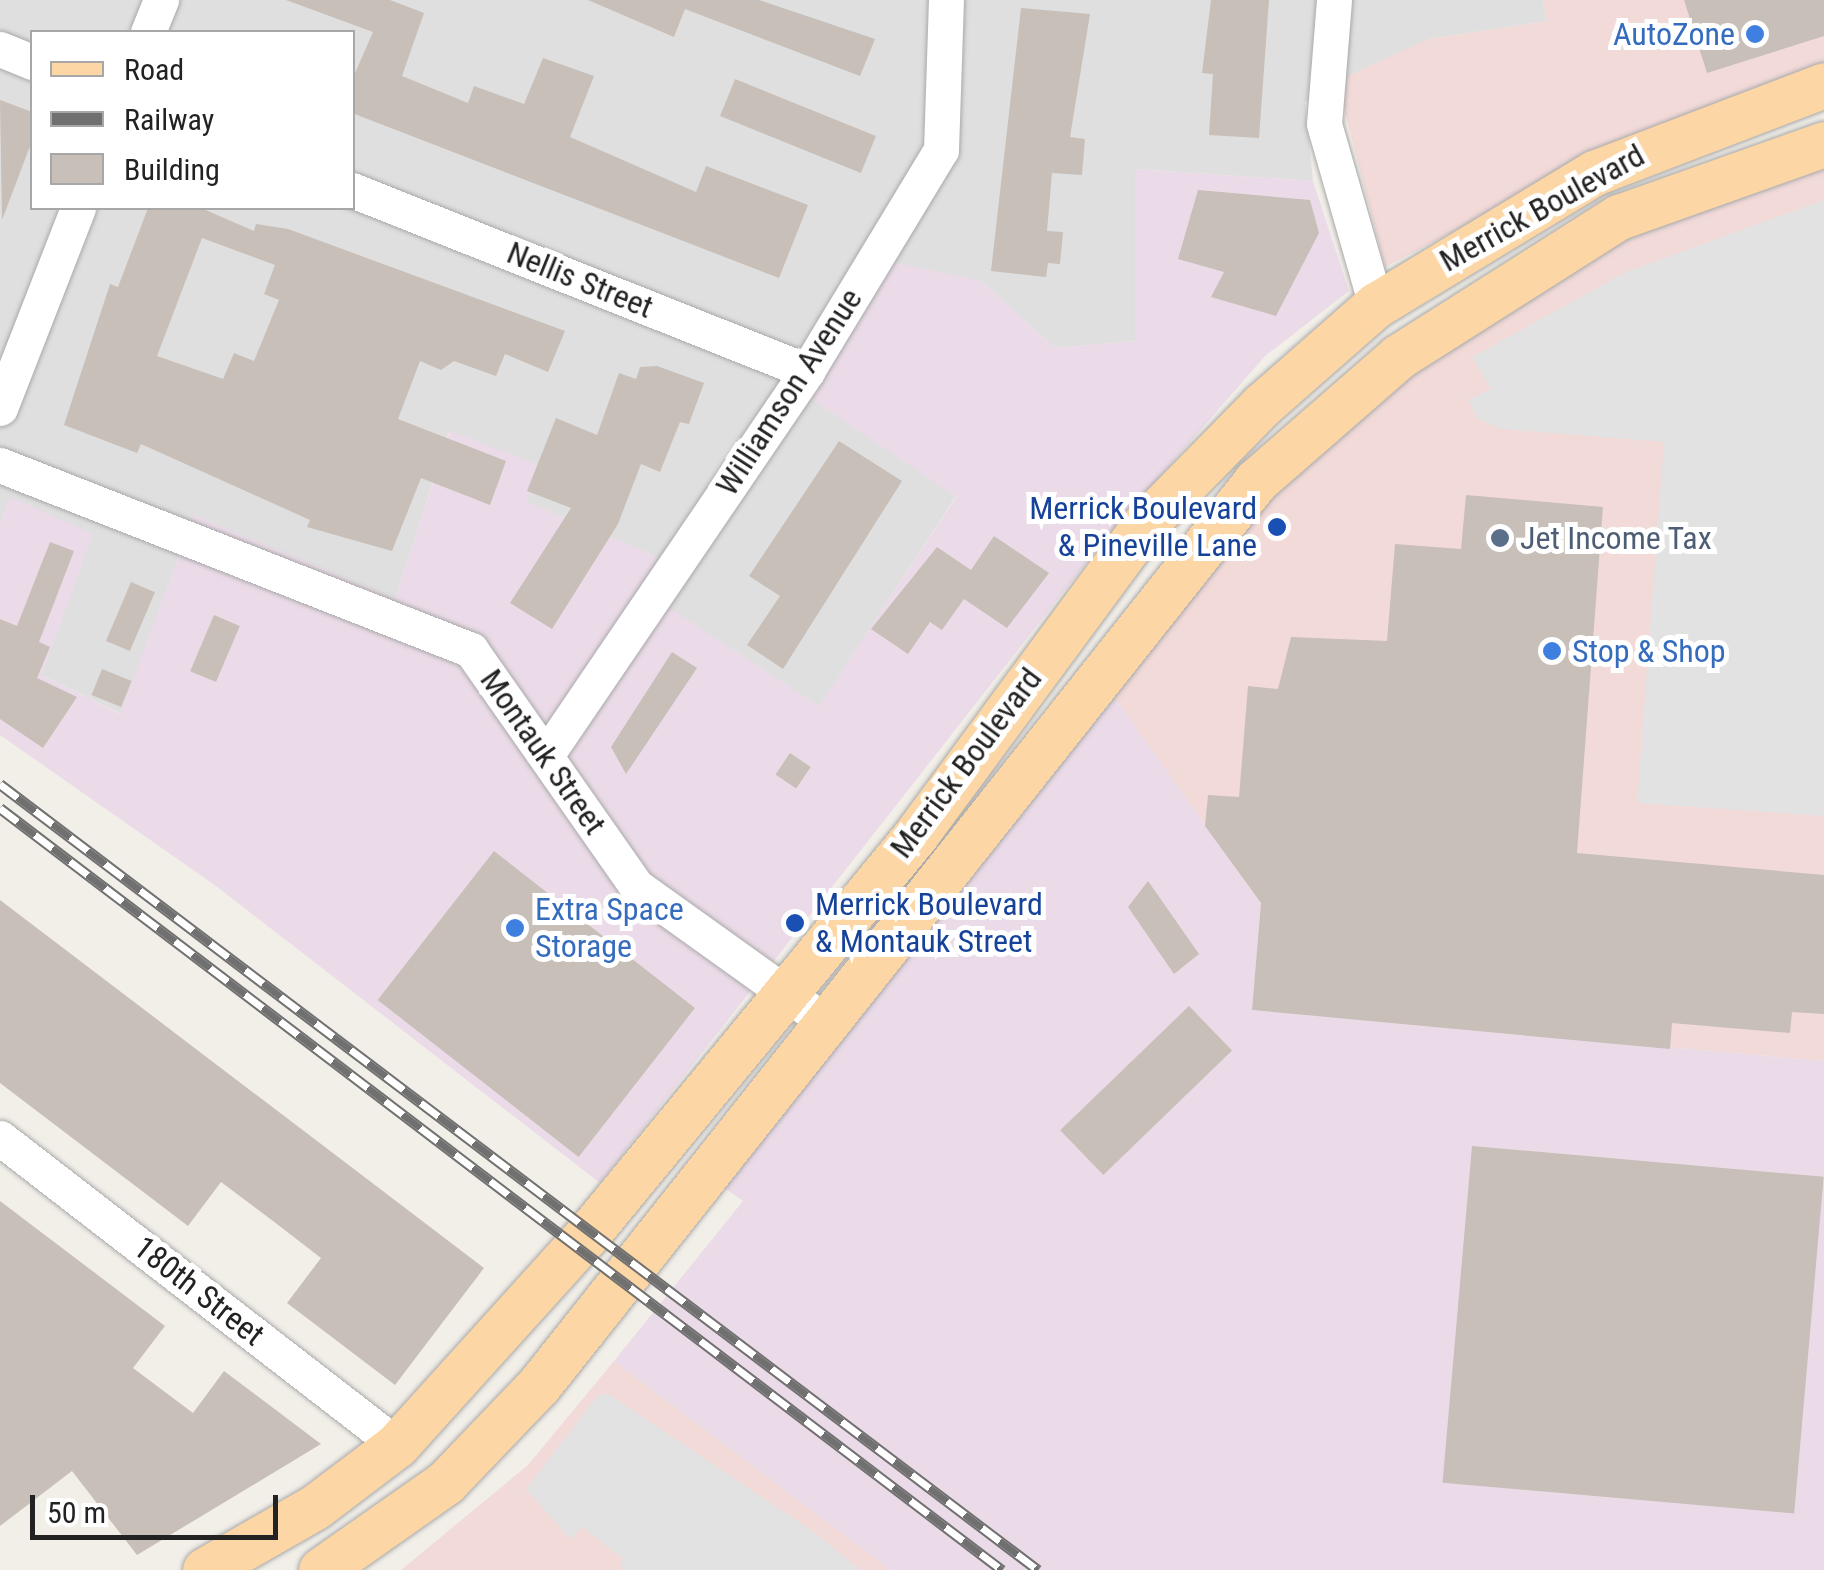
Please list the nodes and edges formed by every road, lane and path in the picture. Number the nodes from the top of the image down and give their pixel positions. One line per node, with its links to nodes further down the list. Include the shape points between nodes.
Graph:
1 (161, 0): 4 (street)
2 (946, 0): 12 (street, Williamson Avenue, via 941,150)
3 (1334, 0): 11 (street, via 1324,124)
4 (149, 30)
5 (0, 49): 6 (street)
6 (30, 61)
7 (1824, 85): 11 (main road, Merrick Boulevard, via 1594,172)
8 (1824, 144): 17 (main road, Merrick Boulevard, via 1619,217 1362,385 1256,481)
9 (355, 191): 12 (street, Nellis Street)
10 (77, 210): 13 (street)
11 (1376, 305): 16 (main road, Merrick Boulevard, via 1146,523 915,836)
12 (807, 370): 15 (street, Williamson Avenue)
13 (0, 408)
14 (0, 465): 15 (street, Montauk Street, via 471,650)
15 (547, 754): 16 (street, Montauk Street, via 636,886)
16 (780, 992): 17 (street, Montauk Street); 19 (main road, Merrick Boulevard, via 587,1235)
17 (822, 1019): 21 (main road, Merrick Boulevard, via 488,1441)
18 (0, 1138): 19 (street, 180th Street)
19 (397, 1445): 20 (main road, Merrick Boulevard, via 315,1507)
20 (205, 1570)
21 (321, 1570)

